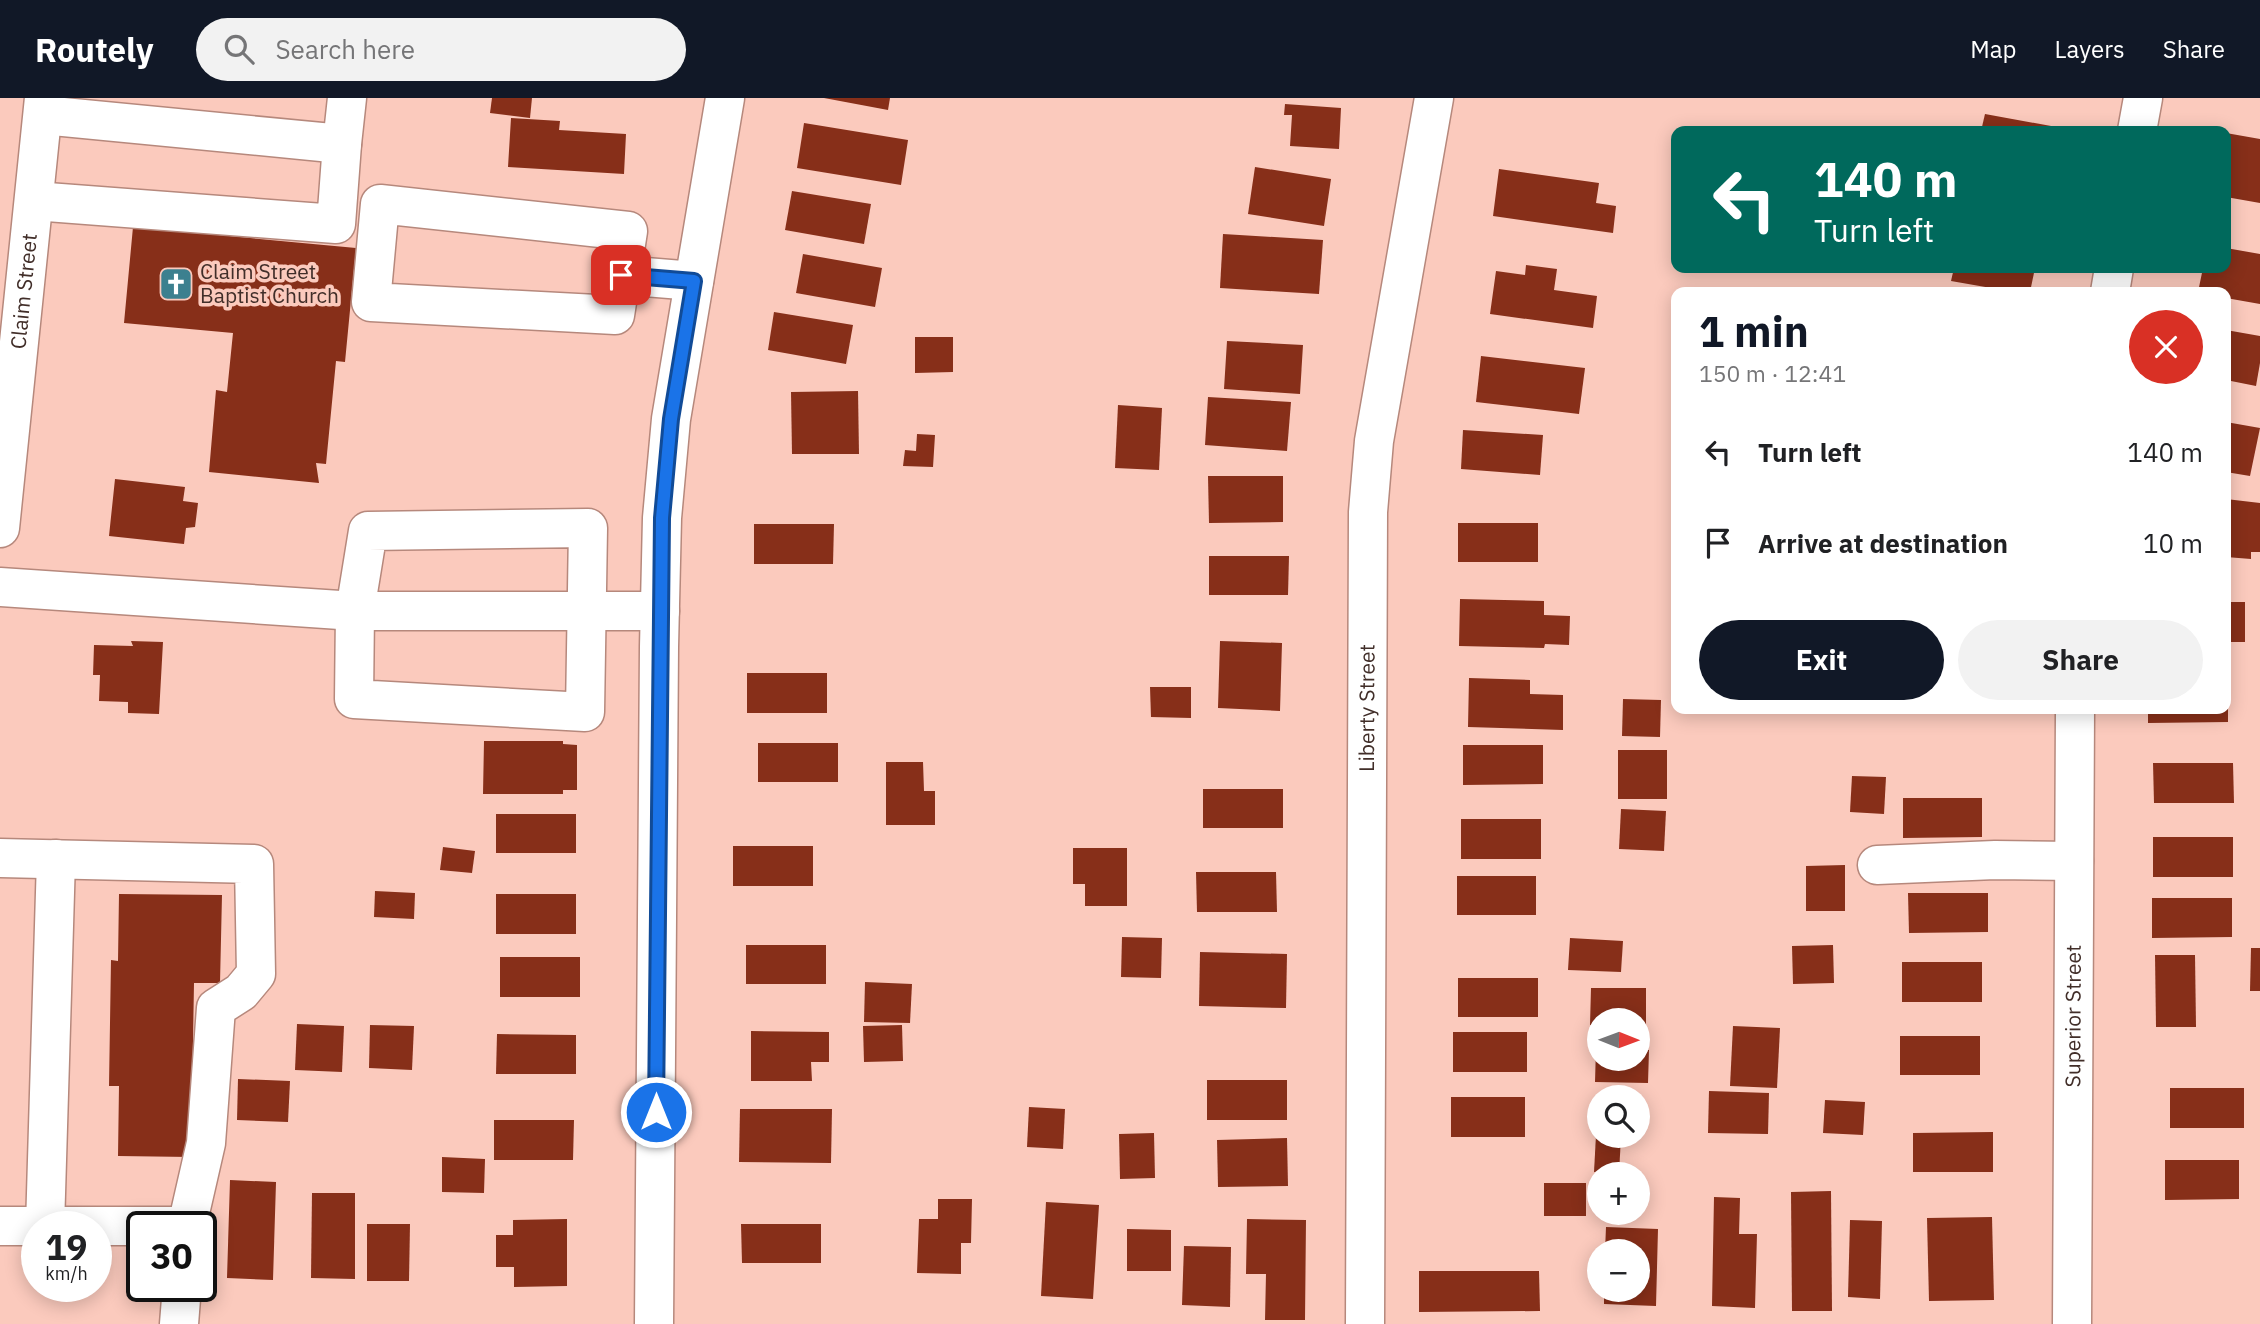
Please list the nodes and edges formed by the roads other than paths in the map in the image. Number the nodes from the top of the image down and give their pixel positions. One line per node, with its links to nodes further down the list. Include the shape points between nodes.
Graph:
1 (346, 98): 7 (street)
2 (724, 98): 12 (street)
3 (1434, 98): 31 (street, Liberty Street, via 1374,441 1368,512)
4 (2143, 98): 6 (street)
5 (44, 107): 7 (street); 8 (street, Claim Street)
6 (2138, 126)
7 (342, 144): 10 (street)
8 (34, 201): 10 (street); 13 (street, Claim Street)
9 (380, 204): 10 (street); 11 (street, via 628,231); 11 (street, via 371,302 615,315)
10 (337, 211)
11 (621, 275): 12 (street)
12 (694, 281): 18 (street, via 671,419)
13 (2, 485): 14 (street, Claim Street)
14 (0, 528)
15 (0, 587): 16 (street)
16 (355, 611): 17 (street); 17 (street, via 368,531 588,528); 17 (street, via 354,699 585,712)
17 (586, 611): 18 (street)
18 (660, 611): 30 (street)
19 (2075, 714): 22 (street, Superior Street)
20 (0, 858): 21 (street)
21 (56, 859): 24 (street); 25 (street, via 254,864 256,974 241,992 216,1008 206,1143)
22 (2074, 861): 23 (street); 32 (street, Superior Street)
23 (1877, 864)
24 (45, 1211)
25 (190, 1211)
26 (0, 1227): 27 (street)
27 (21, 1227)
28 (181, 1302): 29 (street)
29 (179, 1324)
30 (654, 1324)
31 (1364, 1324)
32 (2072, 1324)

